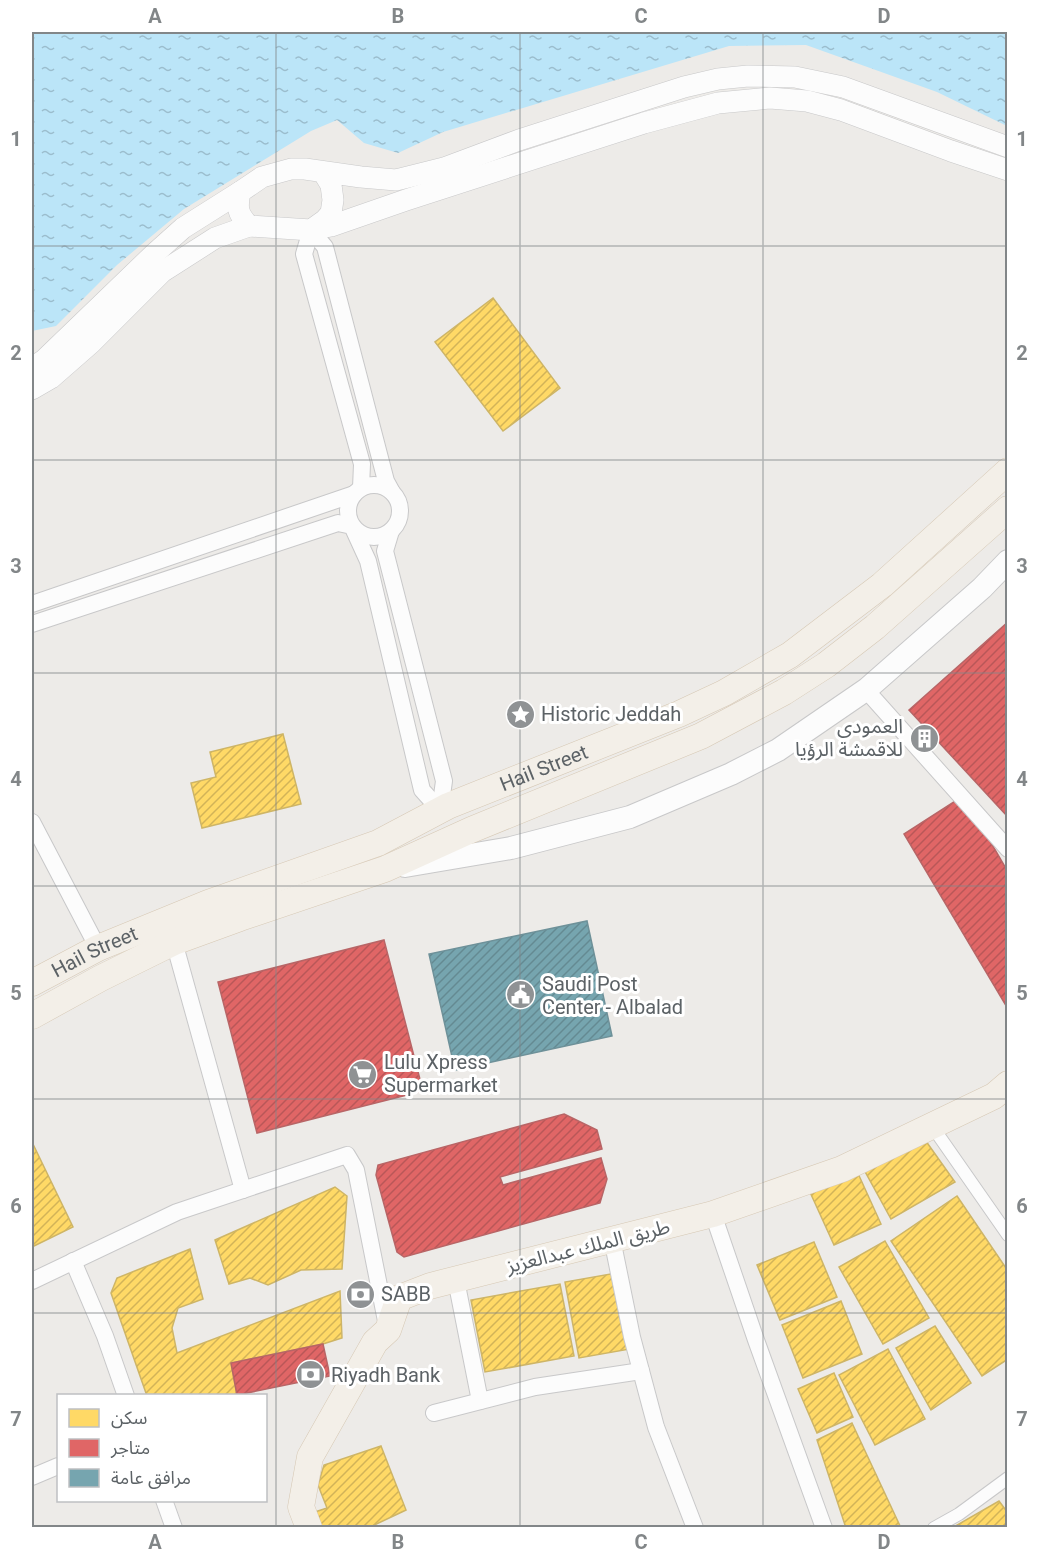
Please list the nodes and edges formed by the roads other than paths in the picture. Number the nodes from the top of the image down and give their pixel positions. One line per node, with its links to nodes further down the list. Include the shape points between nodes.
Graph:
1 (1008, 147): 3 (street, via 843,87 795,77 748,76 684,87 444,168 396,180)
2 (1008, 170): 6 (street, via 841,110 807,101 770,98 718,103 644,123)
3 (323, 172): 4 (street, via 278,172 262,177); 6 (street, via 331,185 333,200 325,220)
4 (240, 192): 5 (street, via 240,216); 7 (street, via 183,228)
5 (249, 226): 6 (street); 8 (street, via 215,238 162,272 91,343 51,378)
6 (311, 230): 10 (street, via 303,254 362,464); 11 (street, via 325,247)
7 (32, 368)
8 (32, 388)
9 (1008, 471): 19 (main road, Hail Street, via 882,585 790,655 679,714)
10 (358, 491): 11 (street, via 377,485); 13 (street, via 348,509); 16 (street)
11 (392, 492): 14 (street, via 400,516)
12 (1008, 508): 22 (main road, Hail Street, via 875,627 784,692 701,736)
13 (352, 526): 14 (street, via 366,537 384,536); 17 (street, via 338,523); 19 (street, via 368,561 422,790)
14 (392, 531): 19 (street, via 385,551 444,781)
15 (1008, 561): 18 (main road)
16 (32, 603)
17 (32, 624)
18 (866, 690): 21 (street); 22 (main road, via 778,750 630,817 512,848)
19 (440, 810): 24 (main road, Hail Street, via 378,843 208,903)
20 (32, 822): 24 (street)
21 (1008, 849)
22 (385, 869): 23 (main road, Hail Street)
23 (174, 942): 26 (main road, Hail Street); 29 (street)
24 (98, 948): 25 (main road, Hail Street)
25 (32, 982)
26 (32, 1016)
27 (1008, 1084): 28 (main road, طريق الملك عبدالعزيز, via 994,1096)
28 (932, 1126): 30 (main road, طريق الملك عبدالعزيز, via 842,1169); 31 (street)
29 (243, 1190): 33 (street, via 177,1212); 36 (street, via 347,1155 356,1170)
30 (713, 1214): 32 (main road, طريق الملك عبدالعزيز); 48 (street)
31 (1008, 1235)
32 (612, 1239): 34 (main road, طريق الملك عبدالعزيز); 37 (street)
33 (73, 1261): 35 (street); 38 (street)
34 (456, 1280): 36 (main road, طريق الملك عبدالعزيز, via 399,1298); 39 (street)
35 (32, 1281)
36 (388, 1329): 46 (main road, طريق الملك عبدالعزيز, via 375,1342 310,1457 301,1507)
37 (641, 1371): 39 (street, via 535,1387); 47 (street, via 656,1427)
38 (126, 1394)
39 (480, 1401): 40 (street)
40 (434, 1413)
41 (57, 1466): 42 (street)
42 (32, 1477)
43 (1008, 1478): 49 (street)
44 (165, 1502): 45 (street)
45 (174, 1527)
46 (309, 1527)
47 (694, 1527)
48 (825, 1527)
49 (934, 1527)

